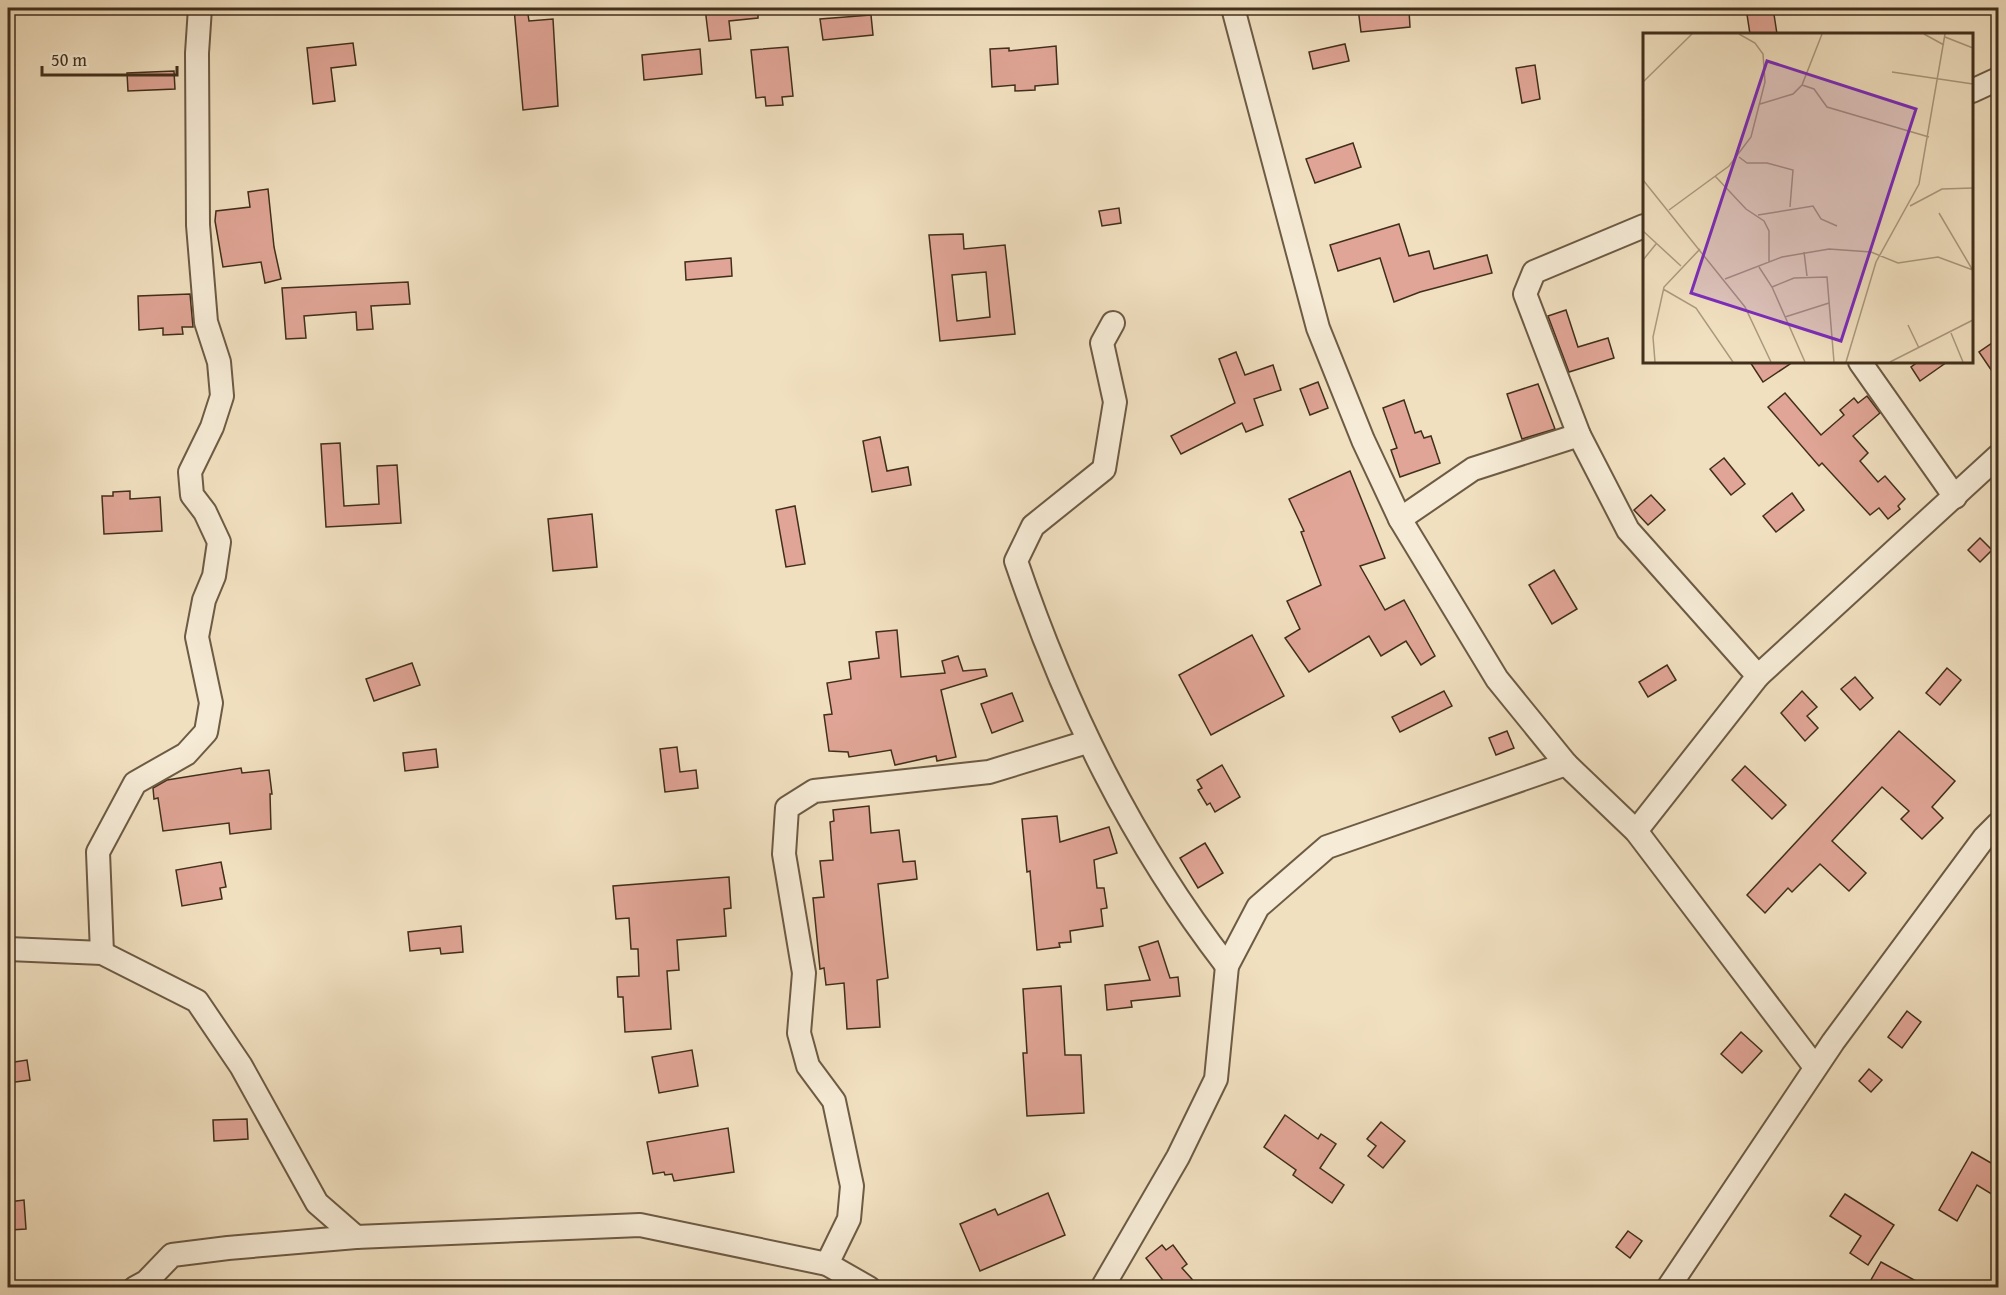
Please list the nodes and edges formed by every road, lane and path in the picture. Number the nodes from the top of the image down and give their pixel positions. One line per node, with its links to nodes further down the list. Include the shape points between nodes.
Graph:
1 (200, 8): 18 (street, via 198,225 206,322 219,362 222,396 212,427 189,472 192,495 219,542 197,637 212,703 206,732 186,754 135,783 98,852)
2 (1233, 8): 11 (street, via 1318,328)
3 (1998, 79): 4 (street)
4 (1973, 90)
5 (1643, 226): 8 (street, via 1534,272 1526,294)
6 (1113, 323): 13 (street, via 1102,343 1115,402 1104,469 1033,526 1016,561 1038,627)
7 (1861, 363): 10 (street)
8 (1579, 435): 11 (street, via 1473,470); 12 (street, via 1628,530)
9 (1998, 456): 10 (street)
10 (1955, 497): 12 (street)
11 (1400, 519): 14 (street, via 1497,679)
12 (1758, 676): 16 (street)
13 (1087, 742): 19 (street, via 1184,910); 22 (street, via 989,772 814,791 787,808 783,854 804,973 800,1033 808,1066 834,1101 852,1186 849,1219)
14 (1566, 764): 16 (street); 19 (street, via 1327,847 1258,907)
15 (1998, 825): 20 (street, via 1984,838)
16 (1636, 831): 20 (street)
17 (8, 949): 18 (street)
18 (102, 952): 21 (street, via 197,1001 241,1066 317,1203)
19 (1227, 966): 25 (street, via 1216,1079 1178,1157)
20 (1815, 1067): 26 (street)
21 (356, 1238): 22 (street, via 640,1225); 23 (street, via 172,1255 146,1282)
22 (827, 1264): 24 (street)
23 (135, 1287)
24 (869, 1287)
25 (1102, 1287)
26 (1668, 1287)

